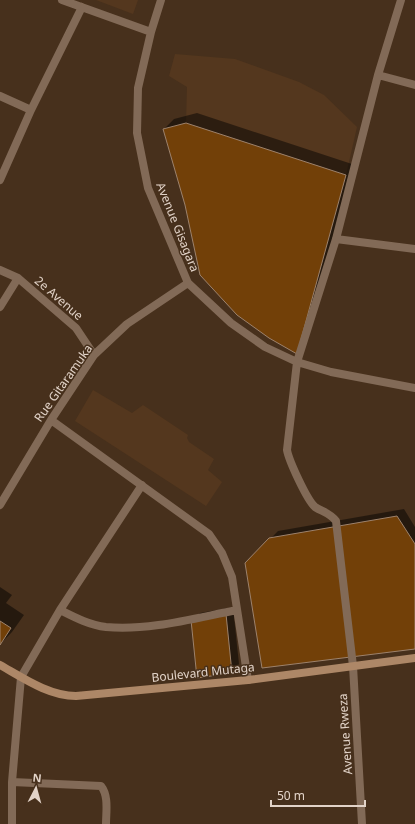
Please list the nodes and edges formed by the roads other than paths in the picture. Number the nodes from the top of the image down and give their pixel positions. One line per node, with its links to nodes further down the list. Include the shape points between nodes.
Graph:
1 (62, 0): 4 (street)
2 (161, 0): 5 (street, Avenue Gisagara)
3 (401, 0): 6 (street, Avenue Rweza)
4 (82, 7): 5 (street); 9 (street)
5 (151, 32): 15 (street, Avenue Gisagara, via 138,88 137,133 148,188)
6 (378, 75): 7 (street); 11 (street, Avenue Rweza)
7 (415, 85)
8 (0, 96): 9 (street)
9 (31, 110): 10 (street)
10 (0, 180)
11 (336, 239): 12 (street); 18 (street, Avenue Rweza)
12 (415, 249)
13 (0, 270): 14 (street, 2e Avenue)
14 (18, 278): 16 (street); 17 (street, 2e Avenue, via 76,328)
15 (188, 284): 17 (street, Rue Gitaramuka, via 127,324); 18 (street, Avenue Gisagara, via 231,323 265,347)
16 (0, 307)
17 (94, 355): 20 (street, Rue Gitaramuka)
18 (297, 362): 19 (street, Avenue Gisagara, via 331,372); 27 (street, Avenue Rweza, via 287,450 292,465 314,506 331,514 336,521)
19 (415, 388)
20 (51, 420): 21 (street); 22 (street, Rue Gitaramuka)
21 (142, 485): 23 (street); 24 (street, via 208,534 222,553 232,577)
22 (0, 505)
23 (60, 610): 24 (street, via 105,627 141,627); 28 (street)
24 (237, 610): 29 (street)
25 (415, 658): 27 (street, Boulevard Mutaga)
26 (0, 665): 28 (street, Boulevard Mutaga)
27 (353, 666): 29 (street, Boulevard Mutaga); 33 (street, Avenue Rweza)
28 (21, 677): 29 (street, Boulevard Mutaga, via 58,694 72,696); 30 (street)
29 (248, 680)
30 (12, 782): 31 (street); 32 (street, via 101,786 106,800)
31 (12, 824)
32 (106, 824)
33 (362, 824)

